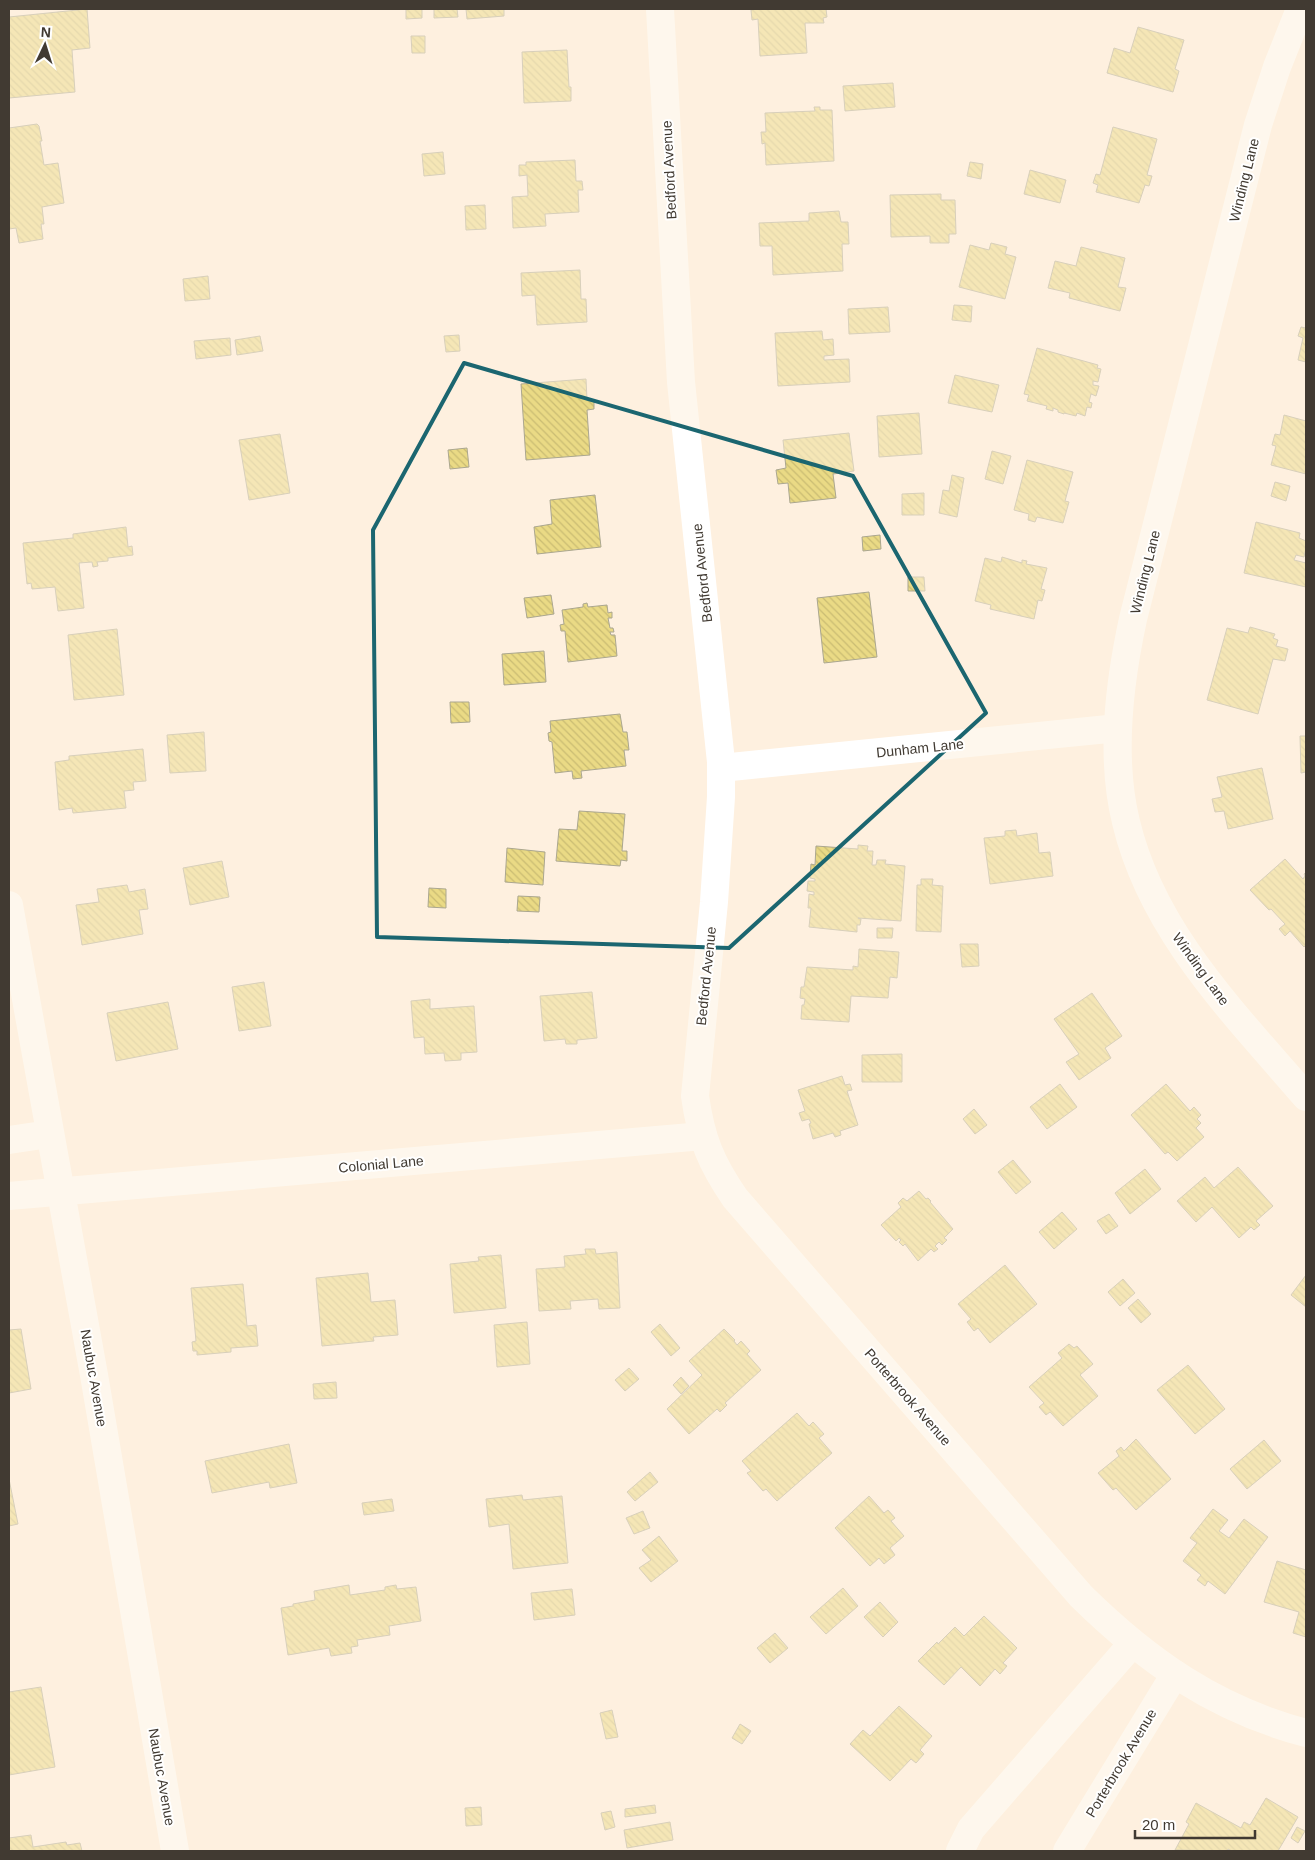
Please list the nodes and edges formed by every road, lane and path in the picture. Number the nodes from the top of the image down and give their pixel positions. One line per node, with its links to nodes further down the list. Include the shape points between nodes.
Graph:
1 (660, 9): 4 (street, Bedford Avenue, via 681,382)
2 (1300, 9): 3 (street, Winding Lane, via 1258,125 1137,600 1124,660)
3 (1118, 728): 4 (street, Dunham Lane); 6 (street, Winding Lane, via 1120,781 1126,821 1136,855 1166,920 1193,962)
4 (721, 768): 8 (street, Bedford Avenue, via 714,902 695,1096)
5 (9, 905): 7 (street, Naubuc Avenue)
6 (1306, 1097)
7 (49, 1134): 9 (street); 10 (street, Naubuc Avenue)
8 (703, 1136): 10 (street, Colonial Lane); 12 (street, Porterbrook Avenue, via 707,1151 735,1198 1081,1596)
9 (9, 1140)
10 (60, 1192): 11 (street, Colonial Lane); 15 (street, Naubuc Avenue)
11 (9, 1196)
12 (1132, 1644): 13 (street, Porterbrook Avenue); 16 (street, via 971,1829)
13 (1175, 1674): 14 (street, Porterbrook Avenue, via 1237,1708); 17 (street, Porterbrook Avenue)
14 (1306, 1733)
15 (175, 1851)
16 (960, 1851)
17 (1067, 1851)

